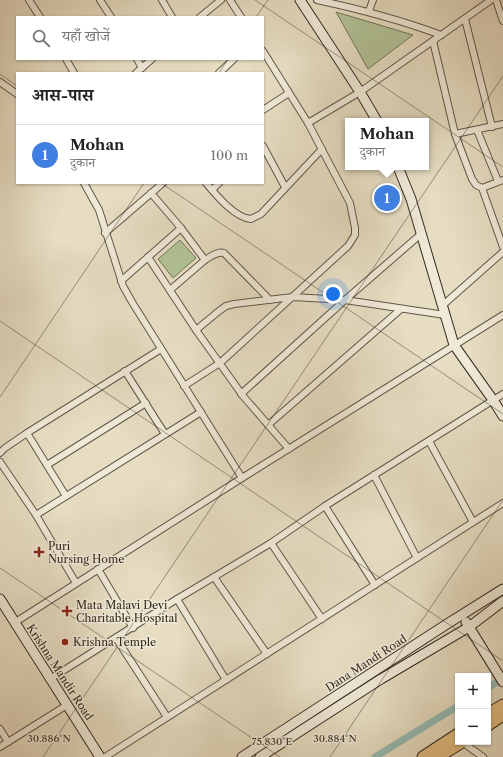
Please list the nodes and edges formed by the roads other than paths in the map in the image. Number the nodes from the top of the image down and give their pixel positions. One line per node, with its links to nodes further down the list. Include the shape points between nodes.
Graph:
1 (29, 0): 12 (street)
2 (100, 0): 13 (street)
3 (162, 0): 14 (street)
4 (221, 0): 15 (street)
5 (230, 0): 16 (street)
6 (300, 0): 31 (street)
7 (317, 0): 11 (street)
8 (373, 0): 11 (street)
9 (491, 0): 17 (street)
10 (496, 0): 18 (street)
11 (369, 12): 19 (street)
12 (39, 16)
13 (110, 16)
14 (171, 16)
15 (201, 16)
16 (240, 16)
17 (465, 19): 19 (street); 38 (street)
18 (503, 21)
19 (441, 35): 20 (street)
20 (433, 42): 31 (street); 40 (street)
21 (264, 53): 33 (street)
22 (67, 60): 27 (street)
23 (138, 60): 26 (street)
24 (151, 60): 26 (street)
25 (233, 60): 29 (street)
26 (142, 68): 28 (street)
27 (73, 72)
28 (137, 72)
29 (220, 72)
30 (0, 82): 32 (street)
31 (360, 92): 35 (street); 36 (street)
32 (16, 93)
33 (289, 93): 34 (street); 36 (street)
34 (264, 109)
35 (375, 118)
36 (308, 123): 42 (street)
37 (503, 124): 38 (street)
38 (492, 127): 39 (street)
39 (477, 130): 40 (street); 44 (street)
40 (455, 134): 50 (street, via 472,179)
41 (264, 148): 49 (street)
42 (322, 149): 49 (street); 62 (street, via 350,203 355,235 348,246)
43 (399, 170): 55 (street)
44 (500, 180): 50 (street)
45 (88, 184): 54 (street)
46 (163, 184): 52 (street)
47 (207, 184): 51 (street)
48 (218, 184): 51 (street)
49 (285, 187): 51 (street, via 260,214 251,219 242,218)
50 (482, 188): 56 (street)
51 (212, 190)
52 (151, 193): 53 (street); 54 (street)
53 (181, 228): 58 (street); 59 (street)
54 (105, 233): 60 (street)
55 (422, 234): 64 (street); 65 (street)
56 (503, 247)
57 (503, 252): 65 (street)
58 (148, 257): 60 (street); 61 (street)
59 (205, 260): 61 (street); 63 (street, via 216,253 224,253)
60 (121, 281): 71 (street)
61 (170, 290): 69 (street)
62 (293, 297): 63 (street); 64 (street); 72 (street)
63 (270, 300): 69 (street, via 226,306)
64 (345, 300): 66 (street); 75 (street)
65 (442, 305): 67 (street)
66 (402, 308): 67 (street); 81 (street)
67 (446, 315): 70 (street)
68 (503, 315): 70 (street)
69 (196, 330): 72 (street)
70 (454, 345): 77 (street); 85 (street)
71 (161, 349): 73 (street); 74 (street)
72 (220, 363): 74 (street); 75 (street)
73 (125, 371): 78 (street); 82 (street)
74 (184, 386): 79 (street)
75 (241, 394): 81 (street)
76 (503, 394): 77 (street)
77 (493, 400): 80 (street); 84 (street)
78 (146, 403): 83 (street); 88 (street)
79 (201, 412): 83 (street); 90 (street)
80 (503, 415)
81 (268, 425): 85 (street)
82 (27, 433): 86 (street); 88 (street)
83 (165, 434): 91 (street)
84 (428, 441): 89 (street); 95 (street)
85 (289, 449): 90 (street)
86 (0, 453)
87 (0, 462): 94 (street)
88 (47, 465): 91 (street)
89 (374, 475): 93 (street); 97 (street)
90 (242, 478): 98 (street)
91 (66, 496): 94 (street)
92 (503, 503): 95 (street)
93 (325, 506): 96 (street); 101 (street)
94 (36, 515): 100 (street)
95 (473, 522): 97 (street)
96 (271, 543): 99 (street); 107 (street)
97 (417, 558): 101 (street)
98 (98, 569): 100 (street); 110 (street)
99 (214, 577): 104 (street); 112 (street)
100 (76, 583): 108 (street)
101 (375, 584): 107 (street)
102 (503, 589): 106 (street, Dana Mandi Road)
103 (0, 599): 108 (street, Krishna Mandir Road)
104 (177, 599): 110 (street); 114 (street)
105 (503, 601): 109 (street)
106 (462, 616): 109 (street); 130 (street, Dana Mandi Road)
107 (322, 619): 112 (street)
108 (14, 623): 113 (street, Krishna Mandir Road)
109 (469, 627): 115 (street); 131 (street, via 381,679)
110 (133, 628): 111 (street)
111 (116, 638): 113 (street); 120 (street)
112 (267, 654): 114 (street)
113 (50, 679): 116 (street, Krishna Mandir Road)
114 (226, 680): 120 (street)
115 (503, 682)
116 (67, 705): 124 (street); 128 (street, Krishna Mandir Road)
117 (503, 705): 118 (highway)
118 (491, 712)
119 (503, 715): 121 (highway)
120 (167, 717): 129 (street)
121 (491, 723)
122 (0, 729): 124 (street)
123 (455, 736): 132 (highway)
124 (8, 742): 127 (street)
125 (457, 745): 133 (highway)
126 (466, 745): 134 (street)
127 (0, 747)
128 (100, 757)
129 (105, 757)
130 (242, 757)
131 (260, 757)
132 (423, 757)
133 (438, 757)
134 (483, 757)

